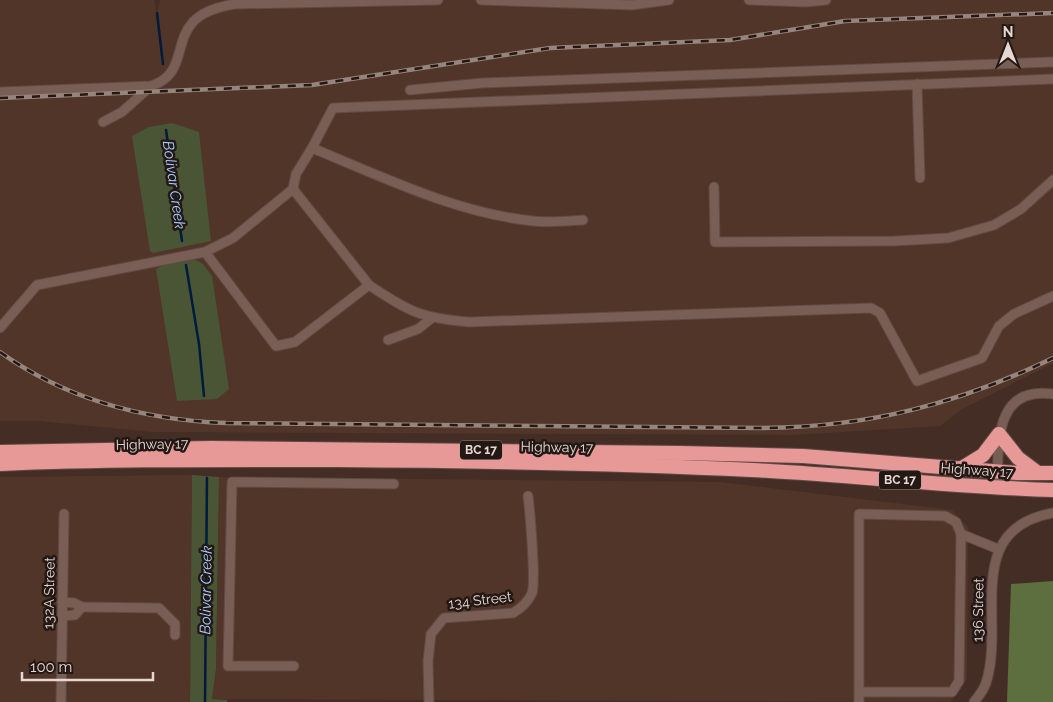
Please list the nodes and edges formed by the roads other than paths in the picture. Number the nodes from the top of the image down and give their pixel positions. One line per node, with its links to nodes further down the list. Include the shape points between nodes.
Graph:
1 (438, 0): 13 (street, via 216,6 193,19 186,29 175,66 163,82)
2 (481, 0): 3 (street, via 632,5)
3 (669, 0)
4 (749, 0): 5 (street)
5 (826, 0)
6 (1053, 62): 7 (street)
7 (963, 66): 8 (street); 11 (street)
8 (821, 71): 9 (street); 14 (street)
9 (677, 76): 15 (street, via 482,83); 17 (street)
10 (1053, 79): 11 (street)
11 (964, 83): 12 (street)
12 (917, 84): 14 (street); 20 (street)
13 (151, 86): 16 (street); 18 (street, via 122,112)
14 (822, 88): 17 (street)
15 (410, 90)
16 (0, 92)
17 (678, 93): 19 (street, via 333,108)
18 (103, 122)
19 (312, 148): 23 (street, via 296,174); 24 (street, via 425,194 492,215 535,221)
20 (920, 178)
21 (1053, 180): 22 (street, via 1021,209 994,225 948,238 895,242 715,242)
22 (714, 187)
23 (292, 189): 25 (street, via 233,238); 26 (street)
24 (583, 220)
25 (205, 252): 26 (street, via 276,346 295,342); 29 (street, via 38,285)
26 (369, 285): 28 (street, via 404,309)
27 (1053, 296): 28 (street, via 1014,314 999,326 982,358 916,381 880,313 871,308 469,322)
28 (432, 318): 30 (street, via 418,329)
29 (0, 328)
30 (388, 340)
31 (1053, 394): 32 (street, via 1034,394 1013,405 1002,420)
32 (999, 434): 35 (highway, via 983,454); 36 (street); 37 (highway, via 1018,458)
33 (0, 452): 35 (highway, Highway 17 / BC 17, via 220,448 680,452 803,456)
34 (0, 464): 40 (highway, Highway 17 / BC 17, via 222,460 631,465 802,472)
35 (962, 468): 36 (highway, Highway 17 / BC 17)
36 (998, 471): 37 (highway, Highway 17 / BC 17); 40 (street)
37 (1038, 473): 38 (highway, Highway 17 / BC 17)
38 (1053, 473)
39 (394, 484): 51 (street, via 232,482 228,666)
40 (997, 488): 41 (highway, Highway 17 / BC 17)
41 (1053, 490)
42 (528, 496): 54 (street, 134 Street, via 532,593 513,613 444,618 431,634)
43 (1053, 513): 46 (street, via 1020,524)
44 (64, 514): 47 (street, 132A Street)
45 (961, 534): 46 (street); 52 (street, via 959,681 956,688 952,692); 52 (street, via 956,522 945,516 859,514)
46 (998, 548): 56 (street, 136 Street, via 992,580 991,662 986,685)
47 (62, 602): 48 (street, via 74,602); 49 (street, 132A Street)
48 (82, 607): 49 (street, via 75,615); 50 (street, via 159,608 175,624)
49 (62, 616): 53 (street, 132A Street)
50 (175, 635)
51 (294, 666)
52 (859, 692): 55 (street)
53 (61, 702)
54 (429, 702)
55 (859, 702)
56 (975, 702)

